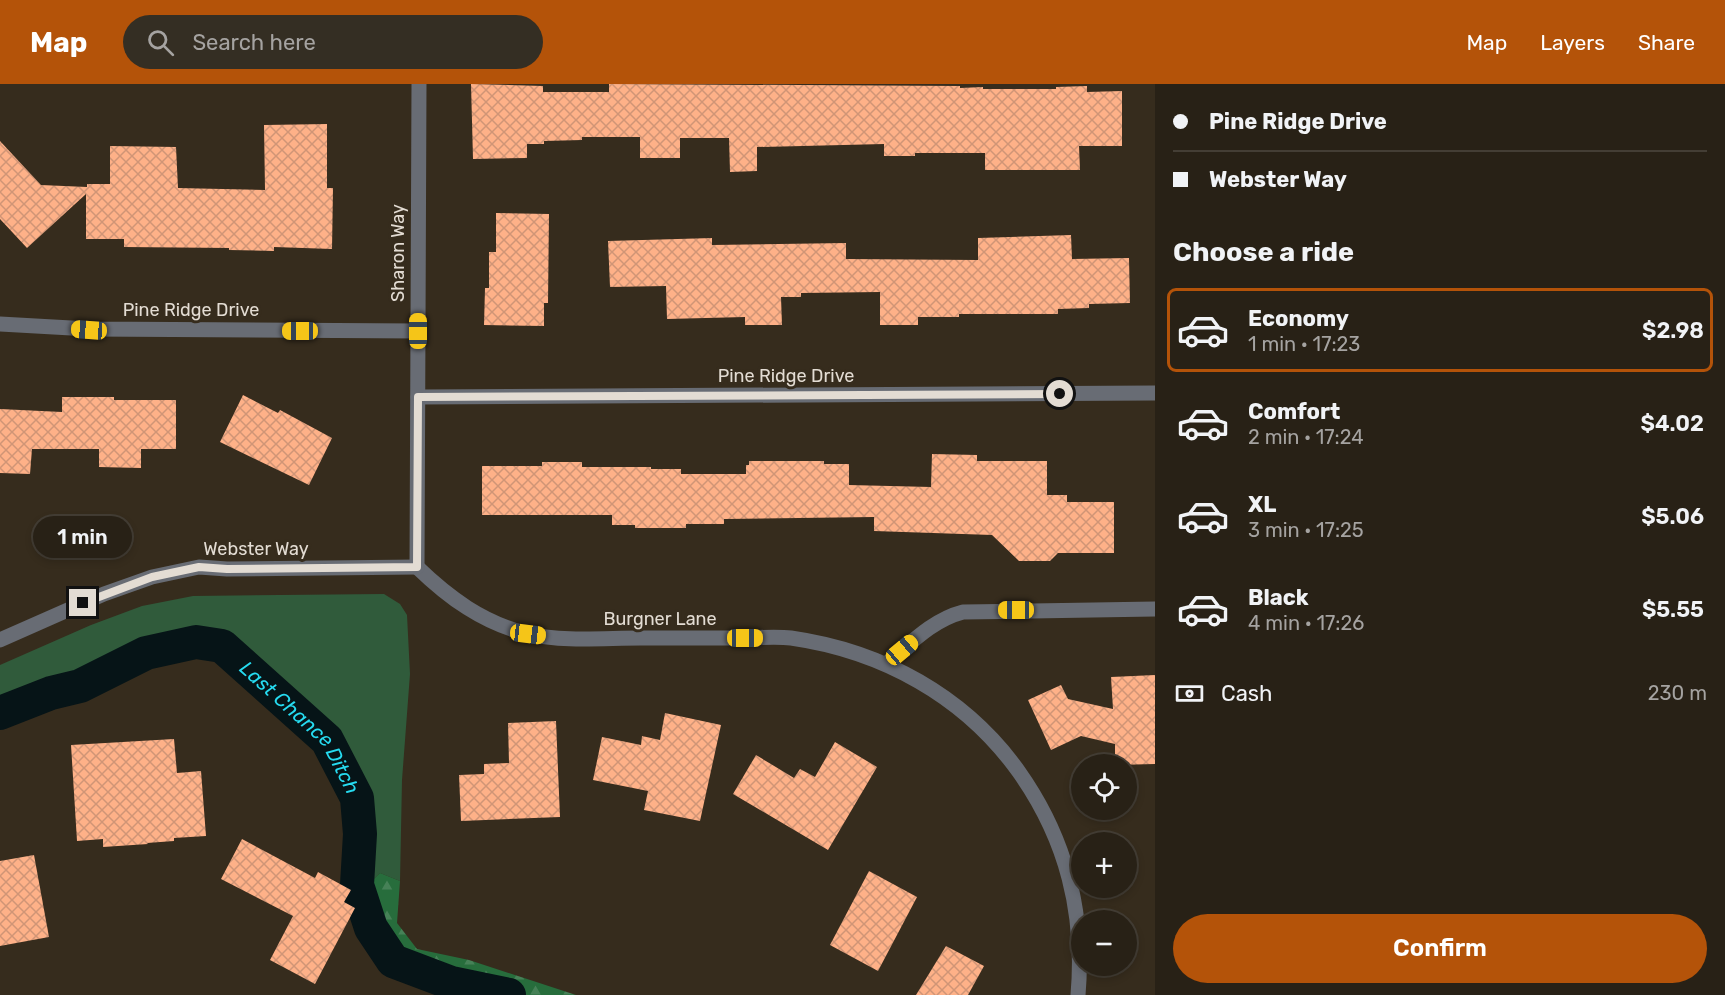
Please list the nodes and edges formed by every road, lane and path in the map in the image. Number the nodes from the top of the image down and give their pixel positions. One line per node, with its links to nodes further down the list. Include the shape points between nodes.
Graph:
1 (419, 84): 3 (street, Sharon Way)
2 (0, 324): 3 (street, Pine Ridge Drive, via 89,330)
3 (418, 331): 5 (street, Sharon Way)
4 (1155, 393): 5 (street, Pine Ridge Drive)
5 (418, 397): 6 (street, Sharon Way)
6 (417, 567): 8 (street, Webster Way, via 199,567 152,577 104,594); 9 (street, Burgner Lane, via 444,594 484,618 528,634 570,639 789,638 842,648)
7 (1155, 609): 9 (street, via 963,612 934,624)
8 (0, 640)
9 (886, 664): 10 (street, via 925,683 968,715 1003,750 1038,799 1063,853 1077,909 1081,960)
10 (1078, 995)

